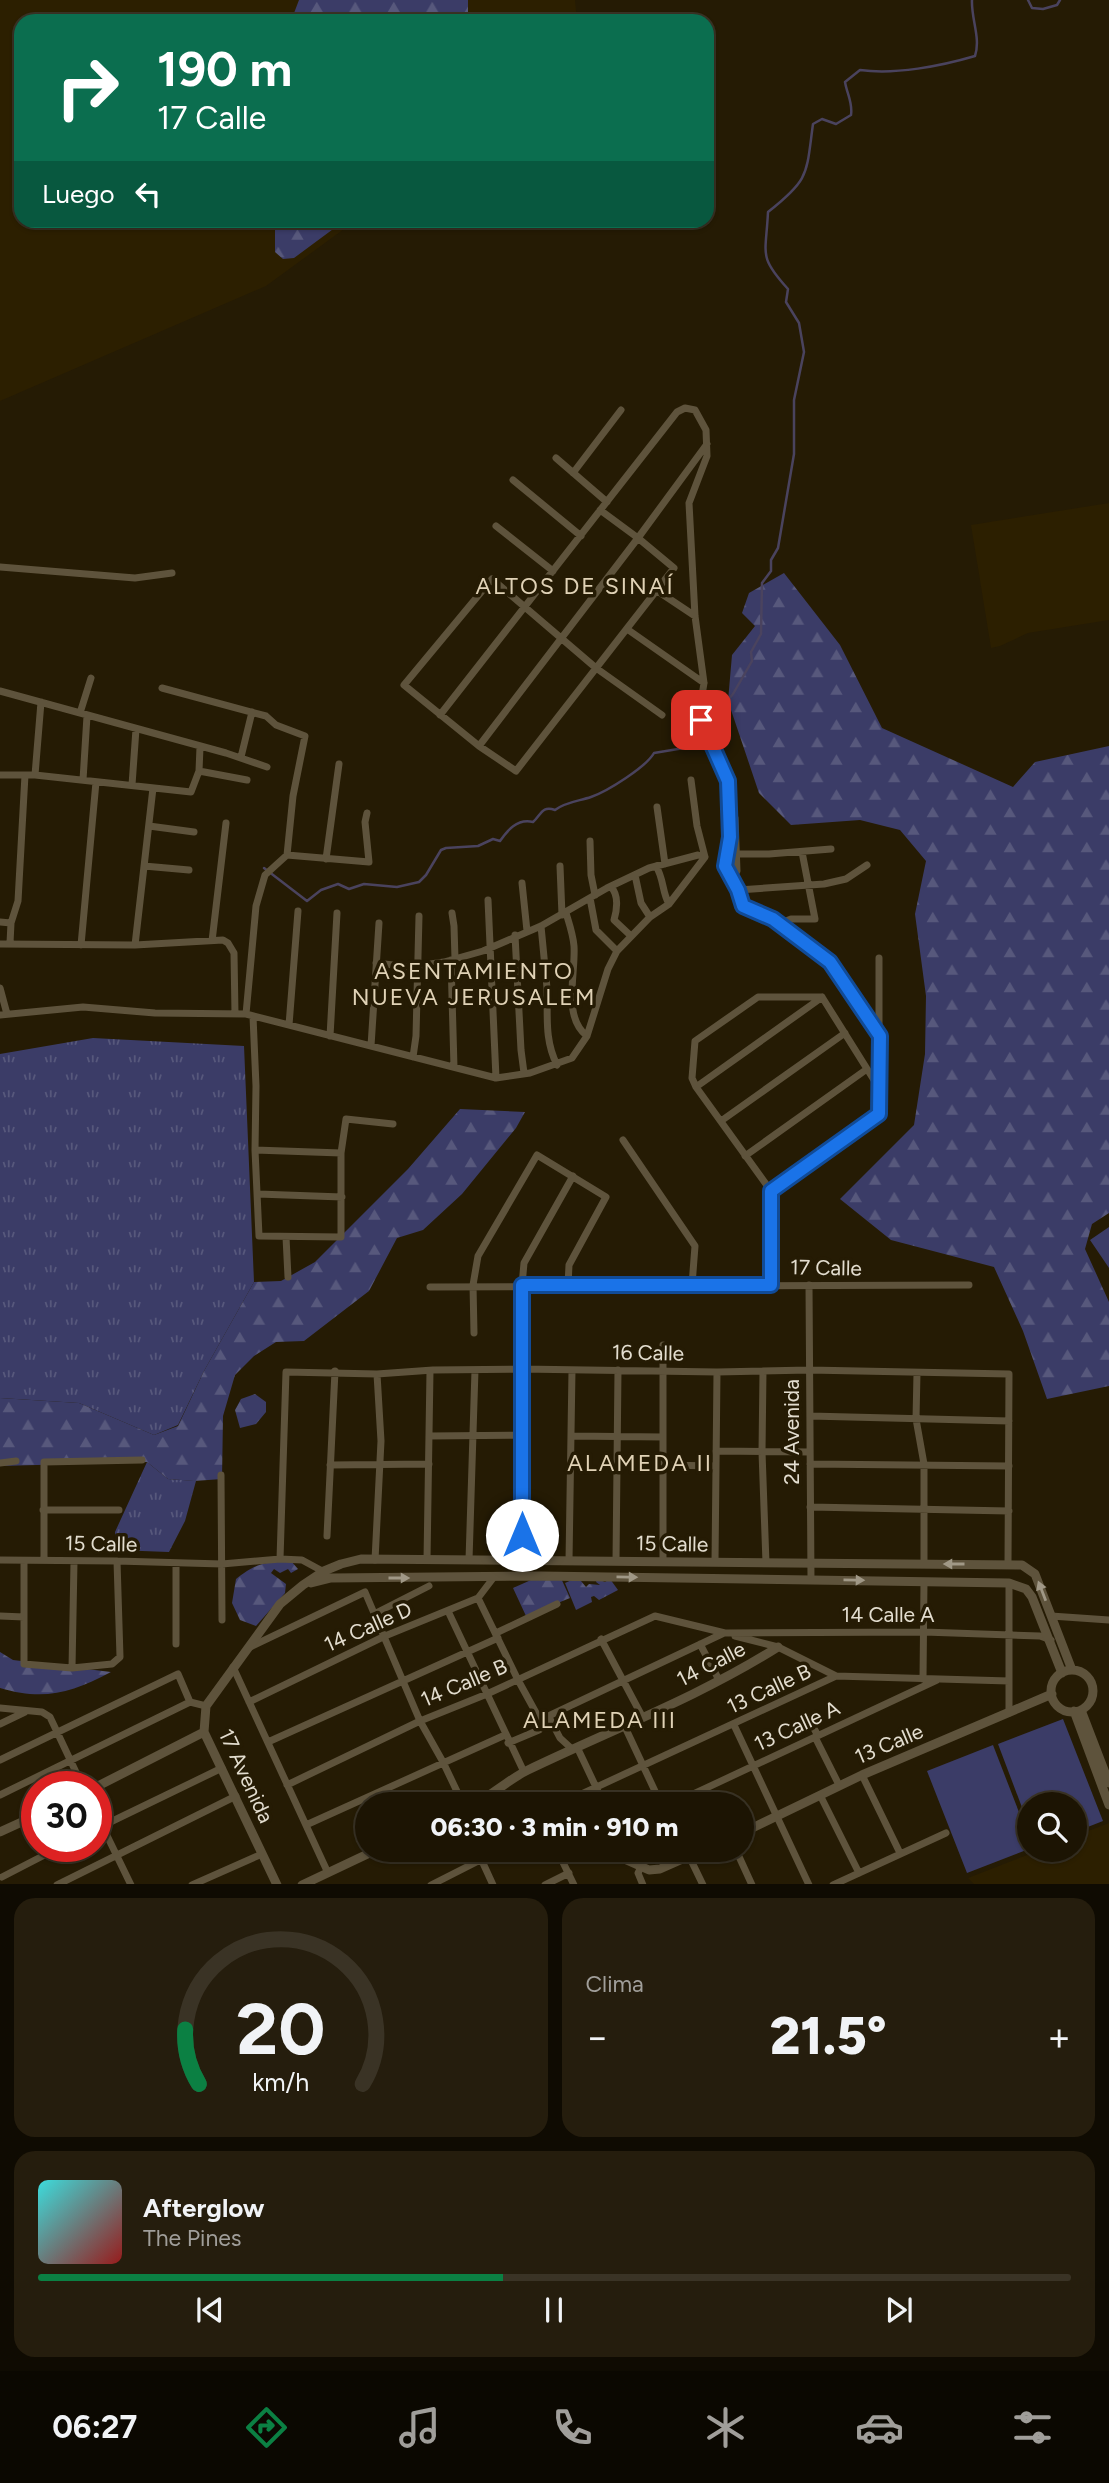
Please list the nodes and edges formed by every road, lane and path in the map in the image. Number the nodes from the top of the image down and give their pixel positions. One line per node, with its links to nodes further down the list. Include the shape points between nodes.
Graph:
1 (621, 410): 4 (street)
2 (707, 443): 6 (street, via 706,430 695,410 677,412); 10 (street); 16 (street, via 707,456 689,503)
3 (555, 458): 4 (street)
4 (573, 472): 6 (street)
5 (513, 480): 9 (street)
6 (607, 502): 7 (street)
7 (600, 510): 9 (street); 10 (street)
8 (496, 526): 12 (street)
9 (581, 536): 12 (street)
10 (638, 538): 14 (street, via 674,568); 18 (street)
11 (0, 567): 13 (street, via 135,578)
12 (553, 571): 15 (street)
13 (172, 573)
14 (656, 590): 16 (street); 17 (street)
15 (525, 607): 18 (street); 27 (street); 27 (street, via 492,579 404,685)
16 (695, 616): 21 (street)
17 (627, 629): 19 (street); 21 (street)
18 (562, 638): 19 (street); 30 (street)
19 (596, 668): 28 (street); 30 (street, via 516,771)
20 (91, 678): 26 (street)
21 (704, 683): 47 (street, via 699,714 728,781)
22 (162, 688): 25 (street)
23 (0, 691): 24 (street)
24 (41, 702): 26 (street); 38 (street)
25 (252, 712): 32 (street); 55 (street, via 305,736)
26 (84, 715): 29 (street); 39 (street)
27 (440, 715): 30 (street)
28 (662, 715)
29 (135, 729): 31 (street); 43 (street)
30 (479, 746)
31 (200, 747): 32 (street); 35 (street)
32 (241, 757): 34 (street)
33 (339, 764): 57 (street)
34 (267, 767)
35 (199, 771): 40 (street); 44 (street, via 191,792)
36 (0, 775): 37 (street)
37 (24, 775): 38 (street); 79 (street, via 18,901)
38 (35, 775): 39 (street)
39 (83, 780): 42 (street)
40 (247, 780)
41 (691, 780): 56 (street)
42 (96, 782): 43 (street); 89 (street)
43 (132, 785): 44 (street)
44 (153, 788): 49 (street)
45 (657, 807): 58 (street)
46 (367, 813): 57 (street, via 369,862)
47 (728, 819): 54 (street, via 735,818); 64 (street, via 725,866)
48 (226, 823): 86 (street)
49 (149, 826): 50 (street); 60 (street)
50 (194, 832)
51 (590, 841): 69 (street)
52 (831, 849): 53 (street)
53 (802, 852): 54 (street); 66 (street)
54 (737, 854): 64 (street)
55 (287, 855): 57 (street); 101 (street, via 265,875 256,906)
56 (705, 857): 58 (street); 71 (street)
57 (326, 859)
58 (661, 865): 63 (street); 71 (street)
59 (867, 865): 66 (street, via 846,879)
60 (144, 866): 62 (street); 90 (street)
61 (560, 866): 75 (street)
62 (189, 870)
63 (635, 875): 67 (street); 77 (street, via 640,903)
64 (732, 879): 68 (street)
65 (522, 883): 83 (street)
66 (808, 884): 68 (street); 81 (street, via 815,919)
67 (611, 887): 69 (street); 85 (street, via 616,898 614,920)
68 (738, 890): 81 (street, via 743,906)
69 (593, 897): 75 (street); 92 (street, via 596,930)
70 (488, 900): 91 (street)
71 (669, 904): 77 (street)
72 (298, 911): 102 (street)
73 (337, 913): 104 (street)
74 (452, 913): 94 (street)
75 (564, 914): 82 (street); 105 (street, via 574,945 575,1019)
76 (419, 916): 96 (street)
77 (650, 917): 85 (street)
78 (0, 922): 79 (street)
79 (11, 923): 87 (street)
80 (379, 923): 95 (street)
81 (779, 924): 106 (street, via 830,962)
82 (541, 926): 83 (street); 109 (street, via 547,1034)
83 (527, 931): 84 (street)
84 (515, 935): 91 (street); 112 (street)
85 (631, 936): 92 (street)
86 (212, 941): 90 (street); 99 (street, via 223,940 232,947)
87 (10, 943): 88 (street); 89 (street)
88 (0, 944)
89 (81, 945): 90 (street)
90 (135, 945)
91 (489, 948): 94 (street); 113 (street)
92 (617, 951): 105 (street)
93 (879, 958): 106 (street)
94 (453, 960): 96 (street); 110 (street)
95 (376, 963): 96 (street); 107 (street)
96 (419, 965): 108 (street)
97 (0, 988): 100 (street)
98 (822, 997): 103 (street); 114 (street); 114 (street, via 758,998 695,1041 692,1078)
99 (235, 1014): 100 (street, via 83,1007); 101 (street)
100 (4, 1015)
101 (249, 1015): 102 (street); 119 (street, via 256,1086)
102 (289, 1025): 104 (street)
103 (845, 1033): 111 (street); 116 (street)
104 (330, 1036): 107 (street)
105 (587, 1036): 109 (street, via 572,1058)
106 (880, 1036): 115 (street)
107 (371, 1046): 108 (street)
108 (413, 1057): 110 (street)
109 (556, 1065): 112 (street)
110 (454, 1067): 113 (street)
111 (867, 1069): 115 (street); 121 (street)
112 (524, 1073): 113 (street)
113 (496, 1078)
114 (696, 1087): 116 (street)
115 (880, 1089): 123 (street, via 879,1114)
116 (721, 1121): 121 (street)
117 (393, 1124): 120 (street, via 346,1119)
118 (622, 1140): 131 (street, via 695,1246)
119 (255, 1150): 120 (street); 124 (street)
120 (341, 1153): 125 (street)
121 (746, 1156): 123 (street)
122 (573, 1176): 128 (street, via 537,1155 478,1256); 129 (street, via 524,1263); 130 (street, via 606,1197 569,1265)
123 (771, 1191): 132 (street)
124 (258, 1194): 125 (street); 126 (street, via 259,1237)
125 (342, 1197): 126 (street, via 341,1237)
126 (286, 1237): 127 (street)
127 (288, 1277)
128 (473, 1285): 129 (street, 17 Calle); 135 (street, 17 Calle); 136 (street)
129 (522, 1285): 130 (street, 17 Calle); 139 (street)
130 (568, 1285): 131 (street, 17 Calle)
131 (692, 1285): 132 (street, 17 Calle)
132 (771, 1285): 133 (street, 17 Calle)
133 (809, 1285): 134 (street, 17 Calle); 142 (street, 24 Avenida)
134 (969, 1285)
135 (430, 1287)
136 (474, 1333)
137 (663, 1345): 145 (street)
138 (475, 1370): 139 (street, 16 Calle); 144 (street, 16 Calle); 153 (street)
139 (522, 1370): 140 (street, 16 Calle); 154 (street)
140 (572, 1370): 141 (street, 16 Calle); 156 (street)
141 (618, 1370): 145 (street, 16 Calle); 157 (street)
142 (809, 1370): 146 (street, 16 Calle); 148 (street, 16 Calle); 150 (street, 24 Avenida)
143 (335, 1371): 149 (street, 16 Calle); 168 (street); 180 (street, 16 Calle, via 286,1372)
144 (430, 1371): 149 (street, 16 Calle); 155 (street)
145 (663, 1371): 147 (street, 16 Calle); 158 (street)
146 (763, 1371): 147 (street, 16 Calle); 160 (street)
147 (717, 1372): 159 (street)
148 (918, 1373): 151 (street); 152 (street, 16 Calle, via 1009,1374)
149 (377, 1374): 169 (street)
150 (810, 1416): 151 (street); 161 (street, 24 Avenida)
151 (916, 1419): 152 (street); 167 (street)
152 (1009, 1421): 172 (street)
153 (473, 1435): 154 (street); 155 (street); 186 (street)
154 (523, 1435): 188 (street)
155 (429, 1436): 165 (street)
156 (571, 1436): 157 (street); 189 (street)
157 (617, 1436): 158 (street); 191 (street)
158 (663, 1437): 170 (street)
159 (716, 1451): 160 (street); 171 (street)
160 (762, 1452): 161 (street); 196 (street)
161 (810, 1452): 166 (street, 24 Avenida)
162 (142, 1460): 175 (street, via 44,1462)
163 (16, 1461): 164 (street)
164 (0, 1463)
165 (429, 1464): 169 (street); 185 (street)
166 (810, 1464): 167 (street); 174 (street, 24 Avenida)
167 (924, 1464): 172 (street); 177 (street)
168 (330, 1465): 169 (street); 179 (street)
169 (380, 1465): 184 (street)
170 (663, 1465): 171 (street); 192 (street)
171 (716, 1466): 193 (street)
172 (1009, 1466): 178 (street)
173 (221, 1475): 197 (street)
174 (810, 1507): 177 (street); 194 (street, 24 Avenida)
175 (43, 1510): 176 (street); 182 (street)
176 (119, 1510)
177 (924, 1510): 178 (street); 198 (street)
178 (1009, 1511): 199 (street)
179 (327, 1536)
180 (280, 1559): 197 (street, 15 Calle); 200 (street, 15 Calle, via 302,1560)
181 (0, 1560): 187 (street, 15 Calle)
182 (44, 1560): 187 (street, 15 Calle); 190 (street, 15 Calle)
183 (117, 1560): 190 (street, 15 Calle); 195 (street, 15 Calle); 229 (street, via 121,1657 112,1664)
184 (376, 1560): 185 (street, 15 Calle); 200 (street, 15 Calle, via 341,1564)
185 (427, 1560): 186 (street, 15 Calle)
186 (469, 1560): 188 (street, 15 Calle)
187 (24, 1561): 213 (street)
188 (522, 1561): 189 (street, 15 Calle)
189 (569, 1561): 191 (street, 15 Calle)
190 (74, 1562): 229 (street)
191 (616, 1562): 192 (street, 15 Calle)
192 (663, 1562): 193 (street, 15 Calle)
193 (715, 1562): 196 (street, 15 Calle)
194 (810, 1562): 196 (street, 15 Calle); 198 (street, 15 Calle); 202 (street, 24 Avenida)
195 (176, 1563): 197 (street, 15 Calle); 223 (street)
196 (766, 1563)
197 (222, 1564): 214 (street)
198 (924, 1564): 199 (street, 15 Calle, one-way to 198)
199 (1008, 1565): 212 (street, 15 Calle, one-way to 199, via 1035,1574 1022,1565)
200 (328, 1574): 201 (street, 15 Calle, one-way to 201); 226 (street, 17 Avenida, via 303,1585 280,1604)
201 (494, 1577): 202 (street, 15 Calle, one-way to 202); 206 (street, 14 Calle D)
202 (811, 1579): 203 (street, 15 Calle, one-way to 203)
203 (924, 1582): 204 (street, 15 Calle); 217 (street)
204 (1014, 1584): 218 (street); 222 (street, via 1032,1597)
205 (429, 1586): 209 (street)
206 (478, 1598): 208 (street, 14 Calle D); 220 (street)
207 (557, 1604): 220 (street)
208 (448, 1611): 219 (street, 14 Calle D); 227 (street)
209 (374, 1614): 219 (street); 226 (street, via 365,1592)
210 (0, 1616): 213 (street)
211 (655, 1616): 216 (street, 14 Calle A); 221 (street, 14 Calle B)
212 (1051, 1616): 215 (street); 230 (street)
213 (24, 1617): 229 (street, via 24,1664)
214 (222, 1620)
215 (1109, 1620)
216 (724, 1633): 217 (street, 14 Calle A); 224 (street, 14 Calle A); 225 (street)
217 (924, 1633): 218 (street, 14 Calle A); 232 (street)
218 (1009, 1635): 222 (street, 14 Calle A); 237 (street)
219 (385, 1636): 238 (street); 242 (street, 14 Calle D)
220 (497, 1636): 227 (street); 234 (street)
221 (601, 1639): 234 (street, 14 Calle B); 236 (street)
222 (1051, 1640): 230 (street)
223 (176, 1644)
224 (700, 1644): 235 (street); 236 (street, 14 Calle A)
225 (778, 1647): 231 (street); 235 (street, 14 Calle)
226 (246, 1649): 228 (street, 17 Avenida)
227 (467, 1652): 238 (street); 239 (street)
228 (233, 1667): 242 (street); 243 (street, 17 Avenida)
229 (72, 1668)
230 (1067, 1671): 240 (street, via 1053,1683); 245 (street, via 1087,1675 1093,1686 1090,1701)
231 (836, 1676): 232 (street, 13 Calle B); 254 (street, 13 Calle B)
232 (923, 1679): 233 (street, 13 Calle B)
233 (937, 1679): 237 (street, 13 Calle B); 258 (street, 13 Calle A)
234 (518, 1680): 239 (street, 14 Calle B); 251 (street)
235 (719, 1680): 250 (street, 14 Calle)
236 (621, 1681): 248 (street, 14 Calle A); 250 (street)
237 (1009, 1681): 247 (street)
238 (402, 1683): 252 (street); 260 (street)
239 (487, 1694): 252 (street, 14 Calle B); 259 (street)
240 (1052, 1694): 245 (street, via 1058,1706); 247 (street, 13 Calle)
241 (190, 1702): 243 (street); 256 (street, via 178,1674); 263 (street)
242 (249, 1702): 260 (street)
243 (206, 1706): 257 (street, 17 Avenida)
244 (0, 1708): 246 (street)
245 (1077, 1710): 272 (street); 285 (street)
246 (26, 1712): 253 (street); 256 (street, via 50,1717)
247 (1009, 1713): 270 (street, 13 Calle)
248 (549, 1717): 251 (street, 14 Calle A); 261 (street, via 560,1738)
249 (808, 1717): 258 (street)
250 (643, 1718): 255 (street, 14 Calle)
251 (541, 1720): 259 (street, 14 Calle A, via 536,1723 539,1730)
252 (419, 1721): 264 (street); 273 (street, 14 Calle B)
253 (0, 1724)
254 (734, 1725): 265 (street, 13 Calle B); 266 (street)
255 (625, 1727): 261 (street, 14 Calle); 265 (street)
256 (57, 1732): 262 (street); 263 (street)
257 (204, 1732): 267 (street, 17 Avenida); 271 (street)
258 (817, 1736): 266 (street, 13 Calle A); 274 (street)
259 (507, 1739): 264 (street, 14 Calle A); 269 (street)
260 (268, 1742): 273 (street)
261 (575, 1748): 269 (street, 14 Calle); 275 (street)
262 (0, 1760)
263 (71, 1761): 268 (street); 282 (street)
264 (443, 1762): 276 (street); 289 (street, 14 Calle A)
265 (644, 1766): 275 (street, 13 Calle B); 280 (street)
266 (753, 1766): 281 (street, 13 Calle A); 286 (street)
267 (222, 1768): 284 (street, 17 Avenida); 287 (street)
268 (76, 1771)
269 (524, 1772): 277 (street, 14 Calle)
270 (862, 1775): 274 (street, 13 Calle); 294 (street)
271 (112, 1779)
272 (1109, 1783)
273 (288, 1785): 289 (street)
274 (839, 1785): 283 (street, 13 Calle)
275 (596, 1788): 278 (street, 13 Calle B); 279 (street)
276 (457, 1792)
277 (493, 1792)
278 (587, 1792)
279 (598, 1792)
280 (656, 1792)
281 (703, 1792)
282 (0, 1795)
283 (820, 1795): 286 (street, 13 Calle); 309 (street)
284 (236, 1796): 295 (street); 296 (street, 17 Avenida)
285 (1109, 1805)
286 (778, 1817): 290 (street, 13 Calle); 323 (street)
287 (112, 1821)
288 (21, 1822): 291 (street)
289 (306, 1825): 307 (street)
290 (754, 1828)
291 (0, 1832)
292 (946, 1833): 294 (street)
293 (112, 1846): 295 (street)
294 (900, 1853): 309 (street)
295 (117, 1854): 312 (street); 313 (street)
296 (262, 1854): 314 (street); 315 (street, 17 Avenida)
297 (355, 1860): 307 (street)
298 (31, 1862): 310 (street)
299 (477, 1862): 317 (street)
300 (482, 1862): 318 (street)
301 (563, 1862): 308 (street)
302 (629, 1862): 306 (street)
303 (676, 1862): 306 (street, via 660,1869)
304 (693, 1862): 321 (street)
305 (741, 1862): 322 (street)
306 (640, 1867): 311 (street)
307 (328, 1872): 316 (street)
308 (569, 1873): 319 (street); 320 (street)
309 (859, 1873): 324 (street)
310 (1, 1877)
311 (642, 1883)
312 (59, 1884)
313 (129, 1884)
314 (194, 1884)
315 (277, 1884)
316 (304, 1884)
317 (433, 1884)
318 (493, 1884)
319 (547, 1884)
320 (574, 1884)
321 (703, 1884)
322 (752, 1884)
323 (809, 1884)
324 (835, 1884)

